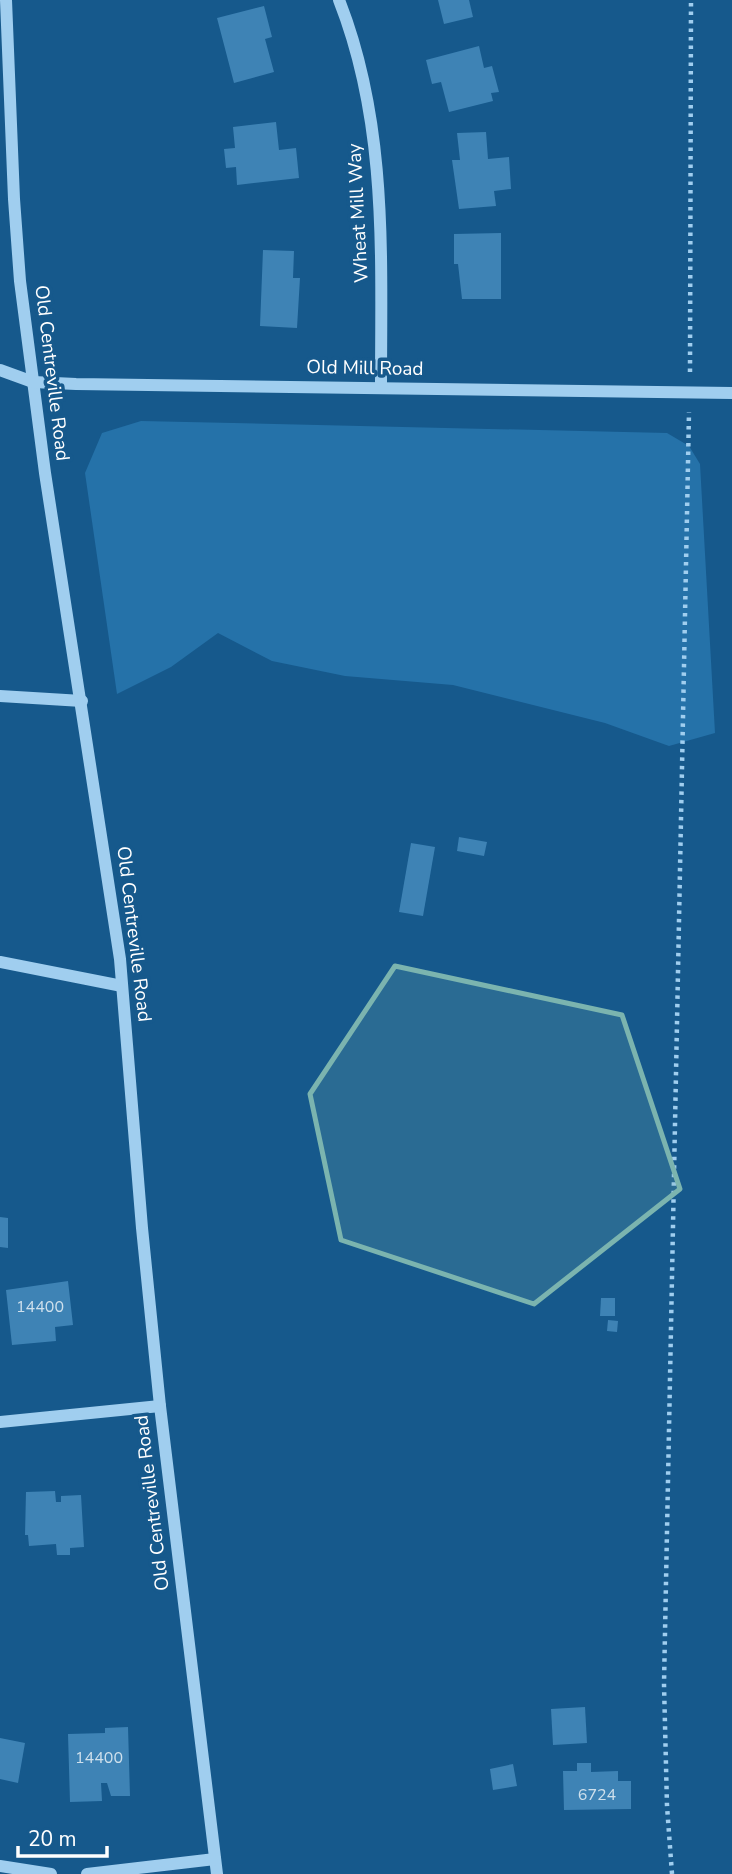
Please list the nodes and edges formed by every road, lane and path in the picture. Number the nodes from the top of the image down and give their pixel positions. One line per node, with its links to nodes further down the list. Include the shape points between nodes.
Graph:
1 (6, 0): 5 (street, Old Centreville Road, via 16,237)
2 (339, 0): 6 (street, Wheat Mill Way, via 368,102 377,159)
3 (691, 0): 7 (path)
4 (0, 370): 5 (street, Old Mill Road)
5 (33, 382): 6 (street, Old Mill Road); 10 (street, Old Centreville Road)
6 (381, 387): 7 (street, Old Mill Road)
7 (690, 392): 8 (street, Old Mill Road); 20 (path, via 664,1684)
8 (732, 393)
9 (0, 696): 10 (street)
10 (82, 701): 12 (street, Old Centreville Road)
11 (0, 962): 12 (street)
12 (122, 985): 13 (street, Old Centreville Road)
13 (160, 1406): 14 (street); 15 (street, Old Centreville Road)
14 (0, 1422)
15 (215, 1859): 18 (street); 19 (street, Old Centreville Road)
16 (0, 1866): 17 (street)
17 (51, 1874)
18 (87, 1874)
19 (217, 1874)
20 (672, 1874)

